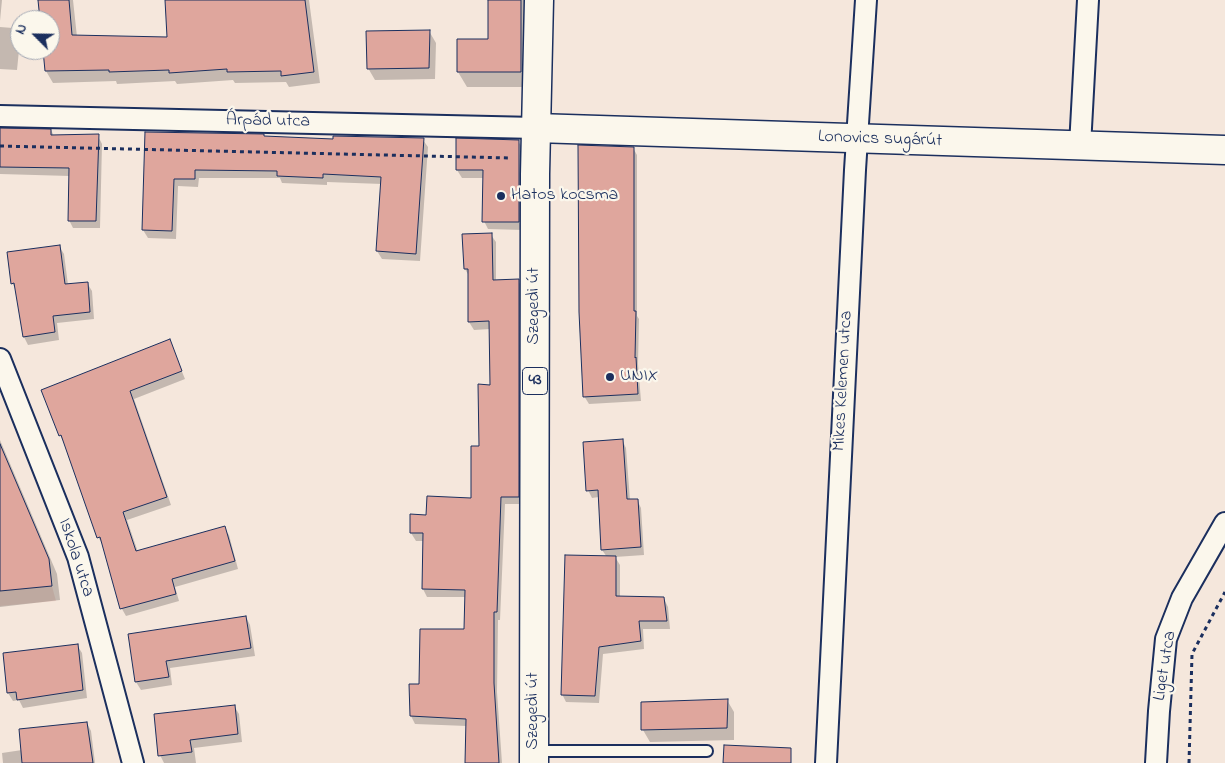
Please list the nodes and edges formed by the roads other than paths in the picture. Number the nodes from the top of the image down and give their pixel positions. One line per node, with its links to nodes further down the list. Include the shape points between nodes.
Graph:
1 (539, 0): 5 (main road, Szegedi út / 43)
2 (866, 0): 6 (street, Mikes Kelemen utca)
3 (1088, 0): 7 (street)
4 (0, 116): 5 (street, Árpád utca)
5 (536, 128): 6 (main road, Lonovics sugárút); 12 (main road, Szegedi út / 43)
6 (857, 139): 7 (main road, Lonovics sugárút); 14 (street, Mikes Kelemen utca)
7 (1080, 146): 8 (main road, Lonovics sugárút)
8 (1225, 150)
9 (0, 359): 13 (street, Iskola utca, via 78,557)
10 (1225, 523): 15 (street, Liget utca, via 1182,598 1166,638)
11 (707, 751): 12 (lane)
12 (534, 757)
13 (133, 763)
14 (826, 763)
15 (1156, 763)

